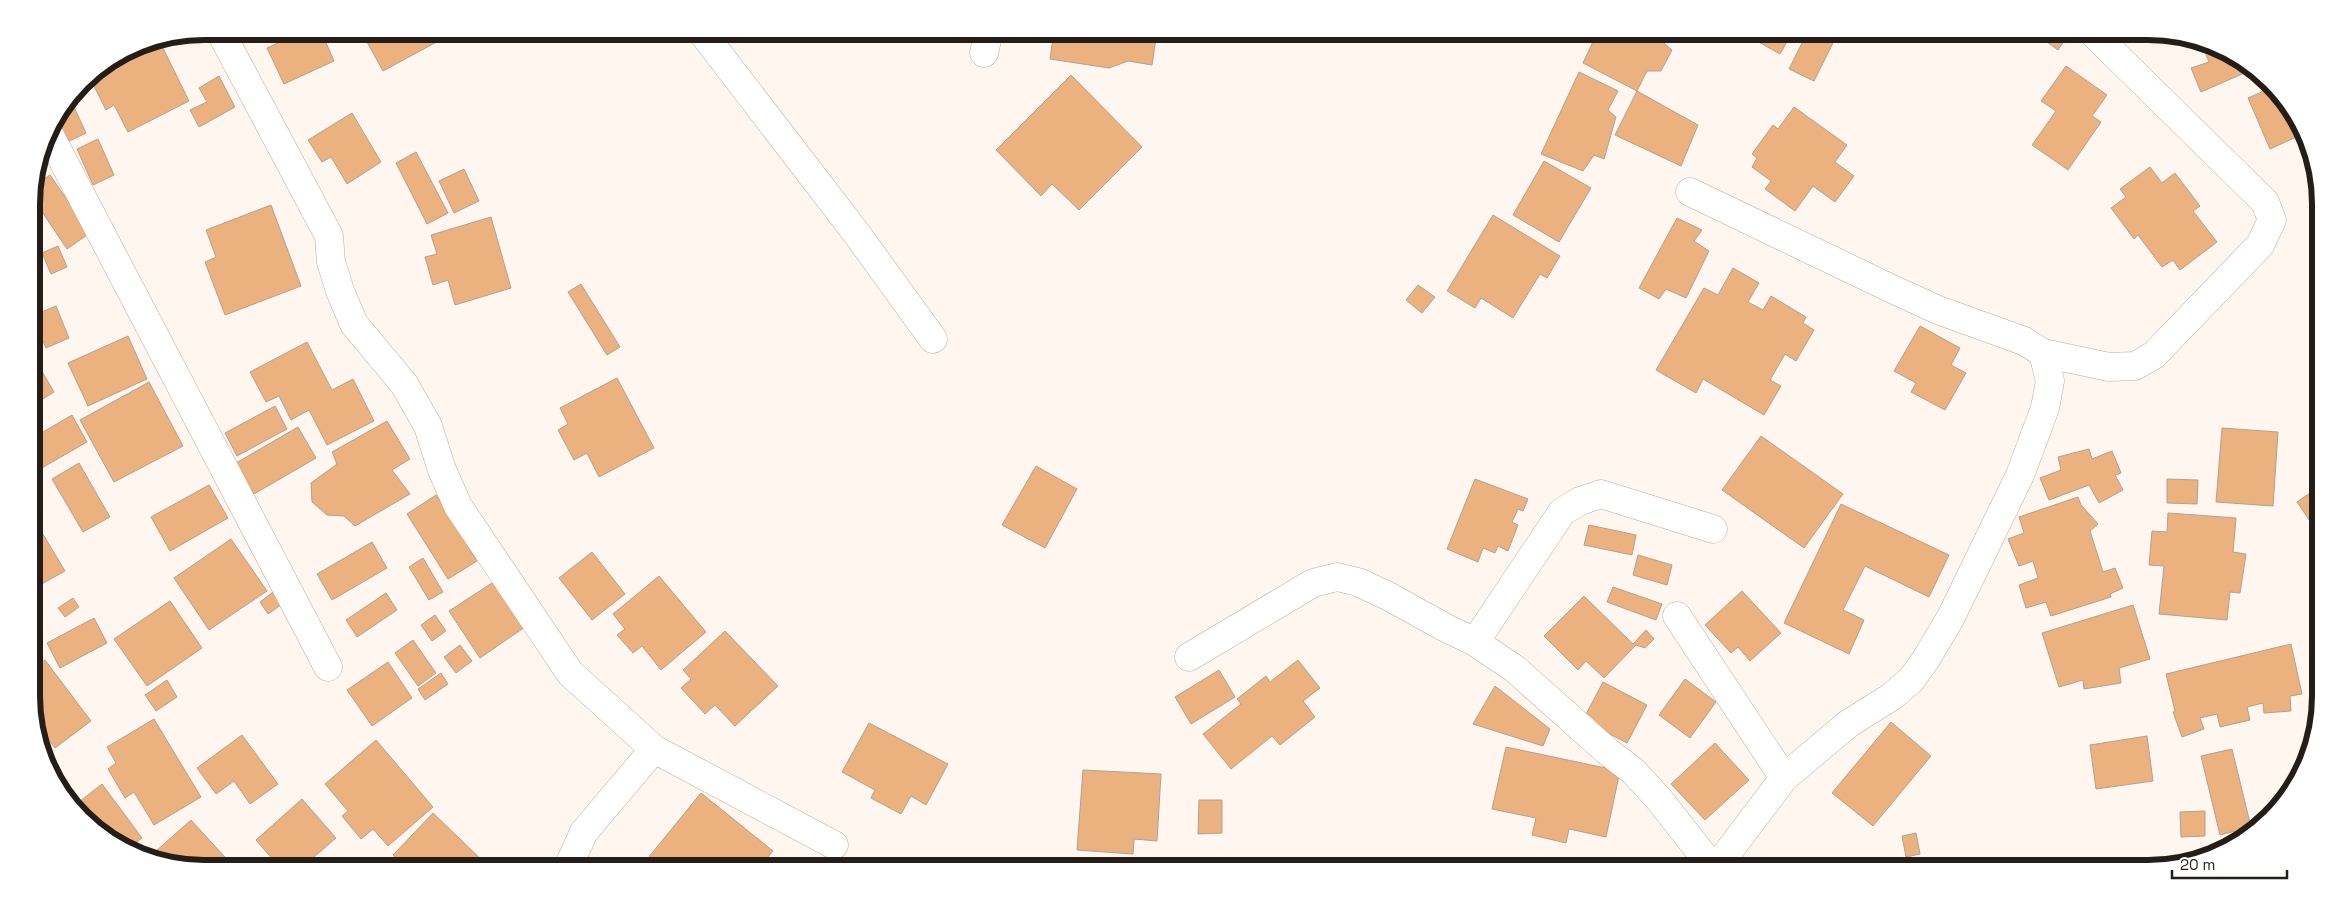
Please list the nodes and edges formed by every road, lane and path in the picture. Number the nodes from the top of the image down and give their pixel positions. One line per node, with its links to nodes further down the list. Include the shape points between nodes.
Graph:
1 (225, 40): 13 (street, via 329,236 331,262 354,324 404,384 428,426 458,506 570,673)
2 (709, 40): 6 (street)
3 (2100, 40): 7 (street, via 2265,202 2272,220 2260,245 2154,355 2134,366 2109,367)
4 (52, 140): 12 (street)
5 (1690, 192): 7 (street, via 1898,292 1938,310 2024,340)
6 (933, 339)
7 (2043, 353): 14 (street, via 2050,381 2045,408 2020,475 1951,617 1926,659 1911,680 1891,697 1848,724)
8 (1713, 529): 10 (street, via 1601,494 1580,501 1562,512)
9 (1677, 616): 14 (street)
10 (1475, 642): 11 (street, via 1358,582 1336,577 1313,583); 17 (street, via 1515,669 1633,771)
11 (1189, 657)
12 (328, 668)
13 (654, 749): 15 (street); 16 (street, via 584,832)
14 (1784, 778): 18 (street)
15 (834, 845)
16 (571, 860)
17 (1708, 860)
18 (1720, 860)

